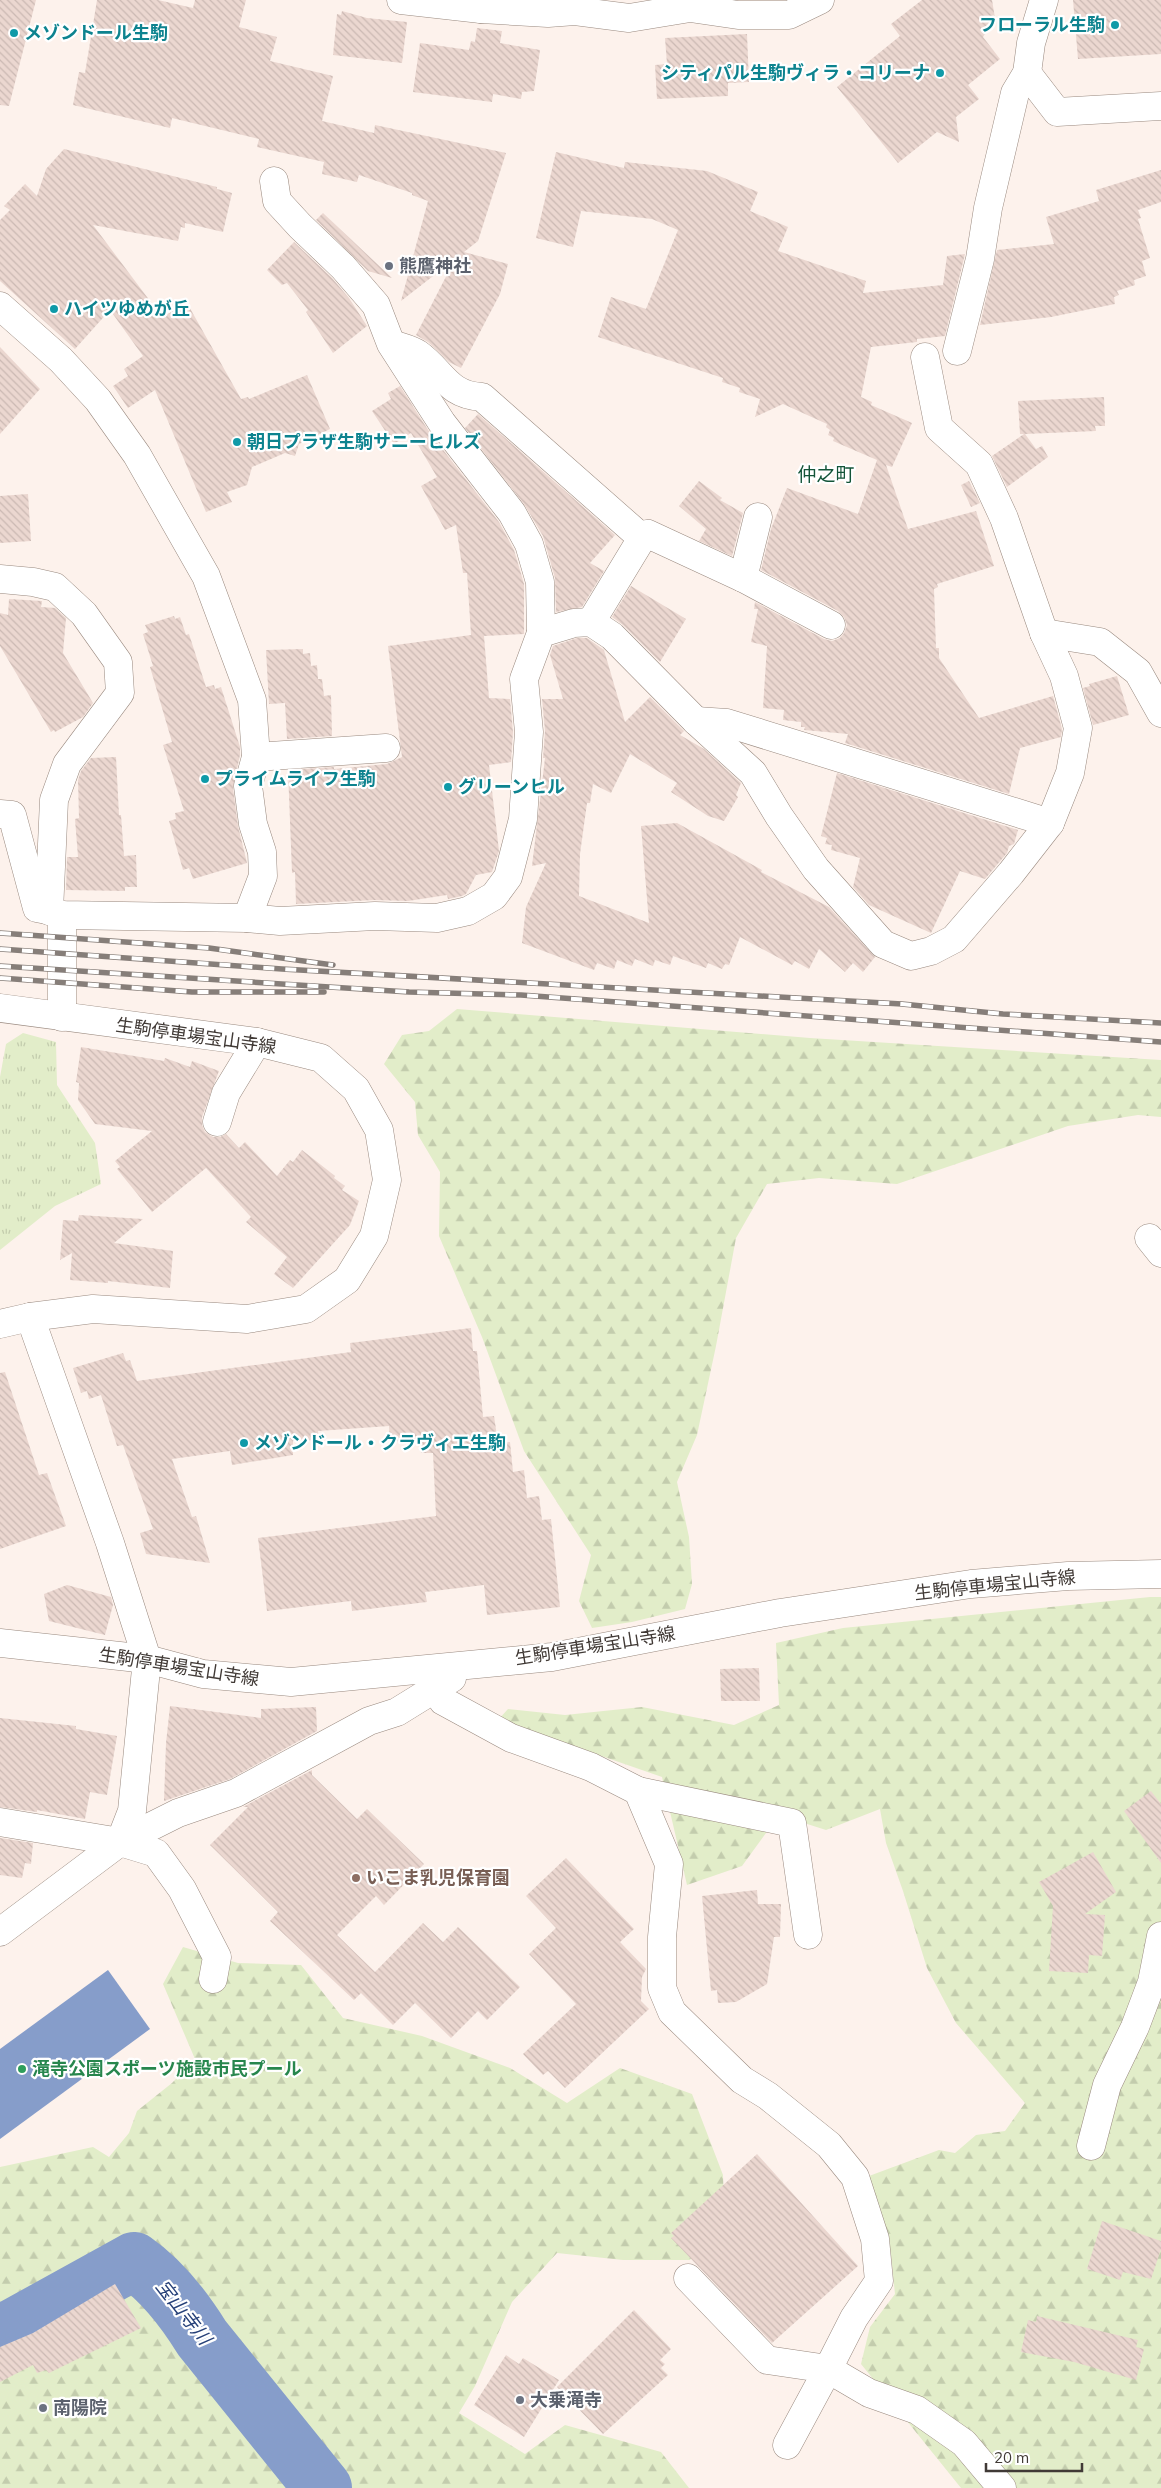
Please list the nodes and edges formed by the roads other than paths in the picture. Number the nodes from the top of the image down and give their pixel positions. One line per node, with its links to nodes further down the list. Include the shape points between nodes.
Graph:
1 (401, 0): 4 (street)
2 (820, 0): 4 (street, via 789,15 738,15 690,8 629,18 575,10 548,13)
3 (1044, 0): 5 (street, via 1031,43)
4 (486, 5)
5 (1027, 73): 6 (street, via 1057,112); 10 (street, via 1015,93)
6 (1161, 106)
7 (274, 181): 9 (street, via 277,201 343,267 376,306)
8 (0, 306): 23 (street, via 61,360 98,400 137,455 206,576 252,700)
9 (391, 344): 13 (street, via 418,354 452,388 482,397); 18 (street, via 442,423 512,514 529,544 540,582)
10 (957, 351)
11 (925, 357): 19 (street, via 939,428 979,464 1004,518)
12 (758, 516): 14 (street)
13 (642, 538): 14 (street, via 648,534); 16 (street)
14 (743, 578): 17 (street)
15 (0, 580): 26 (street, via 55,587 84,614 118,662 120,693 67,764 54,800)
16 (591, 622): 18 (street, via 574,623); 21 (street, via 612,636)
17 (830, 625)
18 (541, 633): 27 (street, via 524,679 529,732 523,819 508,878 494,896 468,911 437,918 375,916 280,921)
19 (1044, 633): 20 (street, via 1100,642 1138,672); 25 (street, via 1064,676 1078,728 1070,773)
20 (1161, 712)
21 (696, 720): 25 (street, via 727,722); 25 (street, via 753,773 816,869 883,944 910,956 930,952 954,939)
22 (386, 748): 23 (street)
23 (256, 757): 27 (street, via 248,786 253,824 262,852 263,876)
24 (0, 814): 26 (street, via 12,815 37,908)
25 (1050, 823)
26 (56, 913): 27 (street); 29 (street)
27 (247, 918)
28 (0, 1008): 29 (street, 生駒停車場宝山寺線)
29 (62, 1017): 30 (street, 生駒停車場宝山寺線)
30 (257, 1042): 31 (street, via 226,1093); 32 (street, 生駒停車場宝山寺線, via 321,1058 356,1089 379,1130 387,1180 374,1236 346,1280 306,1310 248,1320 93,1310)
31 (218, 1122)
32 (30, 1317): 33 (street, 生駒停車場宝山寺線); 36 (street, via 110,1543)
33 (0, 1324)
34 (1161, 1574): 37 (street, 生駒停車場宝山寺線, via 1068,1576 971,1584 780,1613 552,1657)
35 (0, 1643): 36 (street, 生駒停車場宝山寺線)
36 (147, 1659): 37 (street, 生駒停車場宝山寺線, via 203,1674 291,1682); 41 (street, via 132,1811)
37 (476, 1662): 38 (street)
38 (438, 1687): 39 (street, via 443,1701 511,1738 591,1767); 41 (street, via 396,1712 369,1721 236,1793 178,1814)
39 (638, 1792): 43 (street, via 792,1823); 48 (street, via 669,1864 662,1937 662,1988 672,2012 742,2080 829,2145 855,2177 875,2239 878,2281 854,2318)
40 (0, 1822): 41 (street)
41 (120, 1842): 42 (street); 45 (street, via 156,1853 182,1888 217,1957)
42 (0, 1932)
43 (808, 1935)
44 (1161, 1936): 46 (street, via 1152,1982 1107,2086)
45 (213, 1979)
46 (1091, 2146)
47 (688, 2278): 48 (street, via 767,2360)
48 (828, 2370): 49 (street); 50 (street, via 869,2393 917,2410 964,2443)
49 (787, 2445)
50 (1002, 2488)

